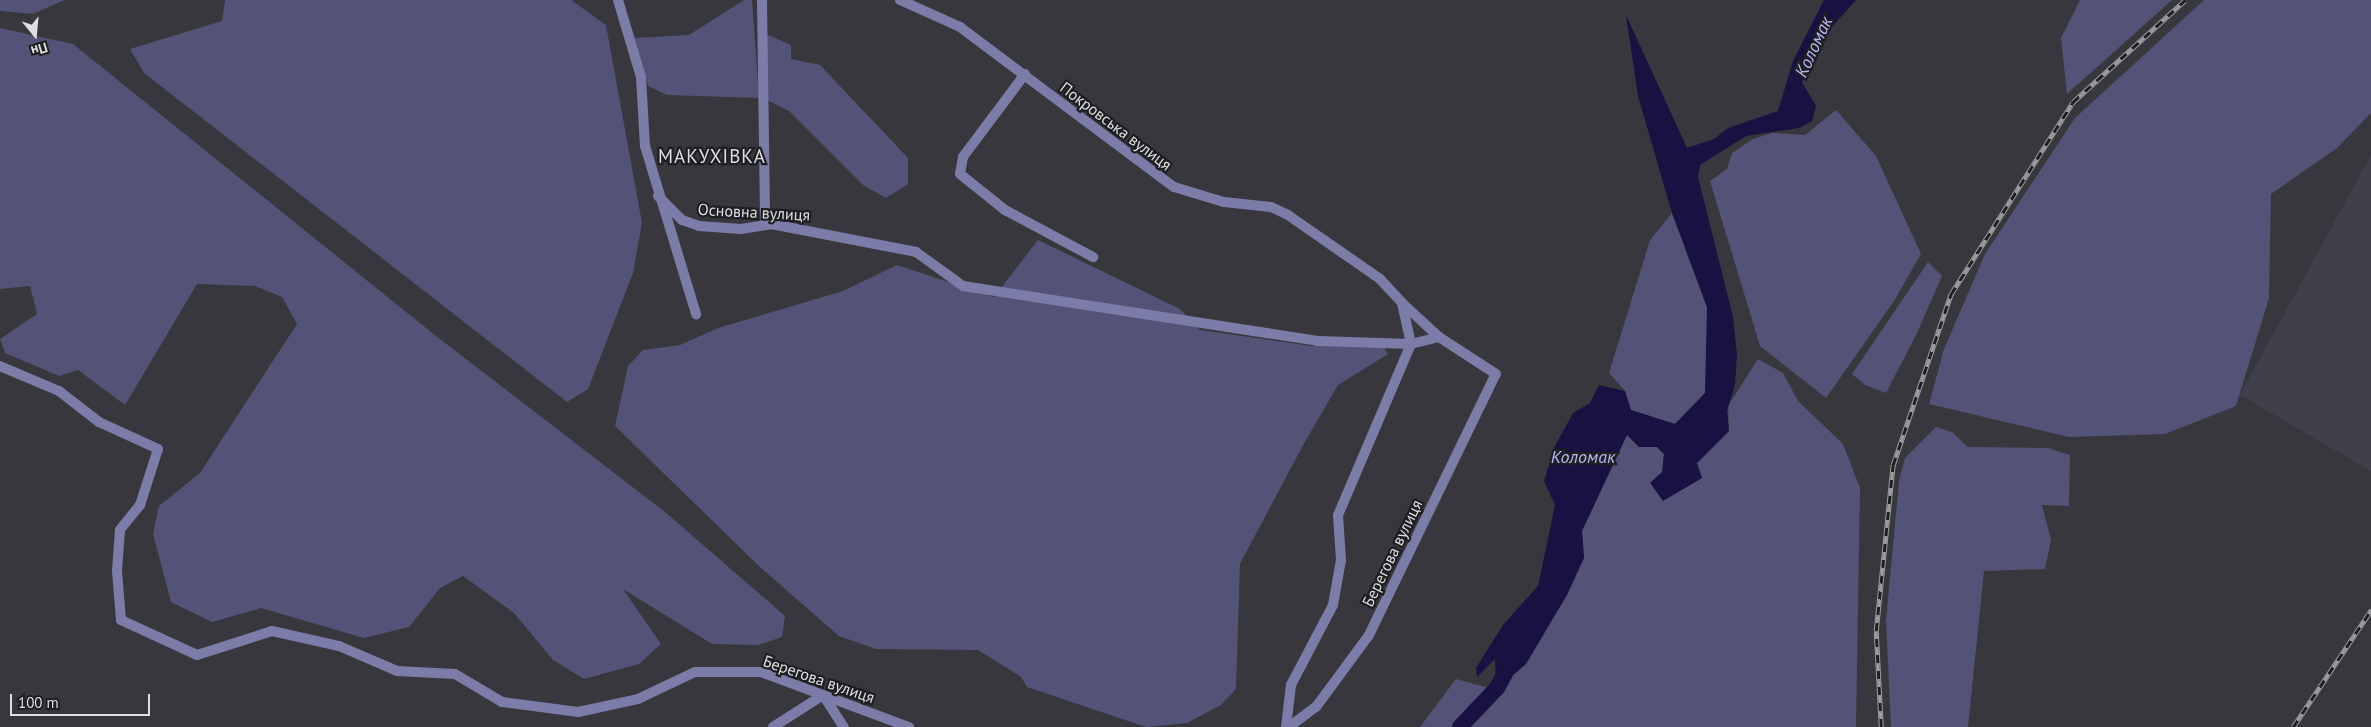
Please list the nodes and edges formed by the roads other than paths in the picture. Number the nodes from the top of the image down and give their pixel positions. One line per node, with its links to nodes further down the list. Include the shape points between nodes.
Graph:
1 (618, 0): 5 (street, Основна вулиця, via 641,77 644,146)
2 (762, 0): 6 (street)
3 (900, 0): 4 (street, Покровська вулиця, via 960,27)
4 (1026, 74): 7 (street, via 963,157 960,174 1005,210); 8 (street, Покровська вулиця, via 1082,122 1160,178 1205,197 1271,207 1288,215 1364,267)
5 (658, 196): 6 (street, Основна вулиця, via 682,220 699,226 741,229); 9 (street, Основна вулиця)
6 (765, 225): 11 (street, Основна вулиця, via 816,230 916,252 963,286 1318,340)
7 (1093, 257)
8 (1402, 303): 10 (street, Покровська вулиця); 11 (street)
9 (696, 314)
10 (1439, 337): 11 (street); 13 (street, Покровська вулиця)
11 (1411, 344): 18 (street, via 1338,515 1341,560 1333,605 1292,685)
12 (0, 366): 14 (street, Берегова вулиця, via 59,391 99,422 158,449 140,505 120,530 117,571 121,620 196,654 272,632 339,646 397,671 455,674 502,702 578,712 638,699 695,672 761,672)
13 (1496, 374): 18 (street, Берегова вулиця, via 1369,635 1316,707)
14 (823, 695): 15 (street); 16 (street); 17 (street, Берегова вулиця)
15 (773, 727)
16 (844, 727)
17 (909, 727)
18 (1287, 727)

